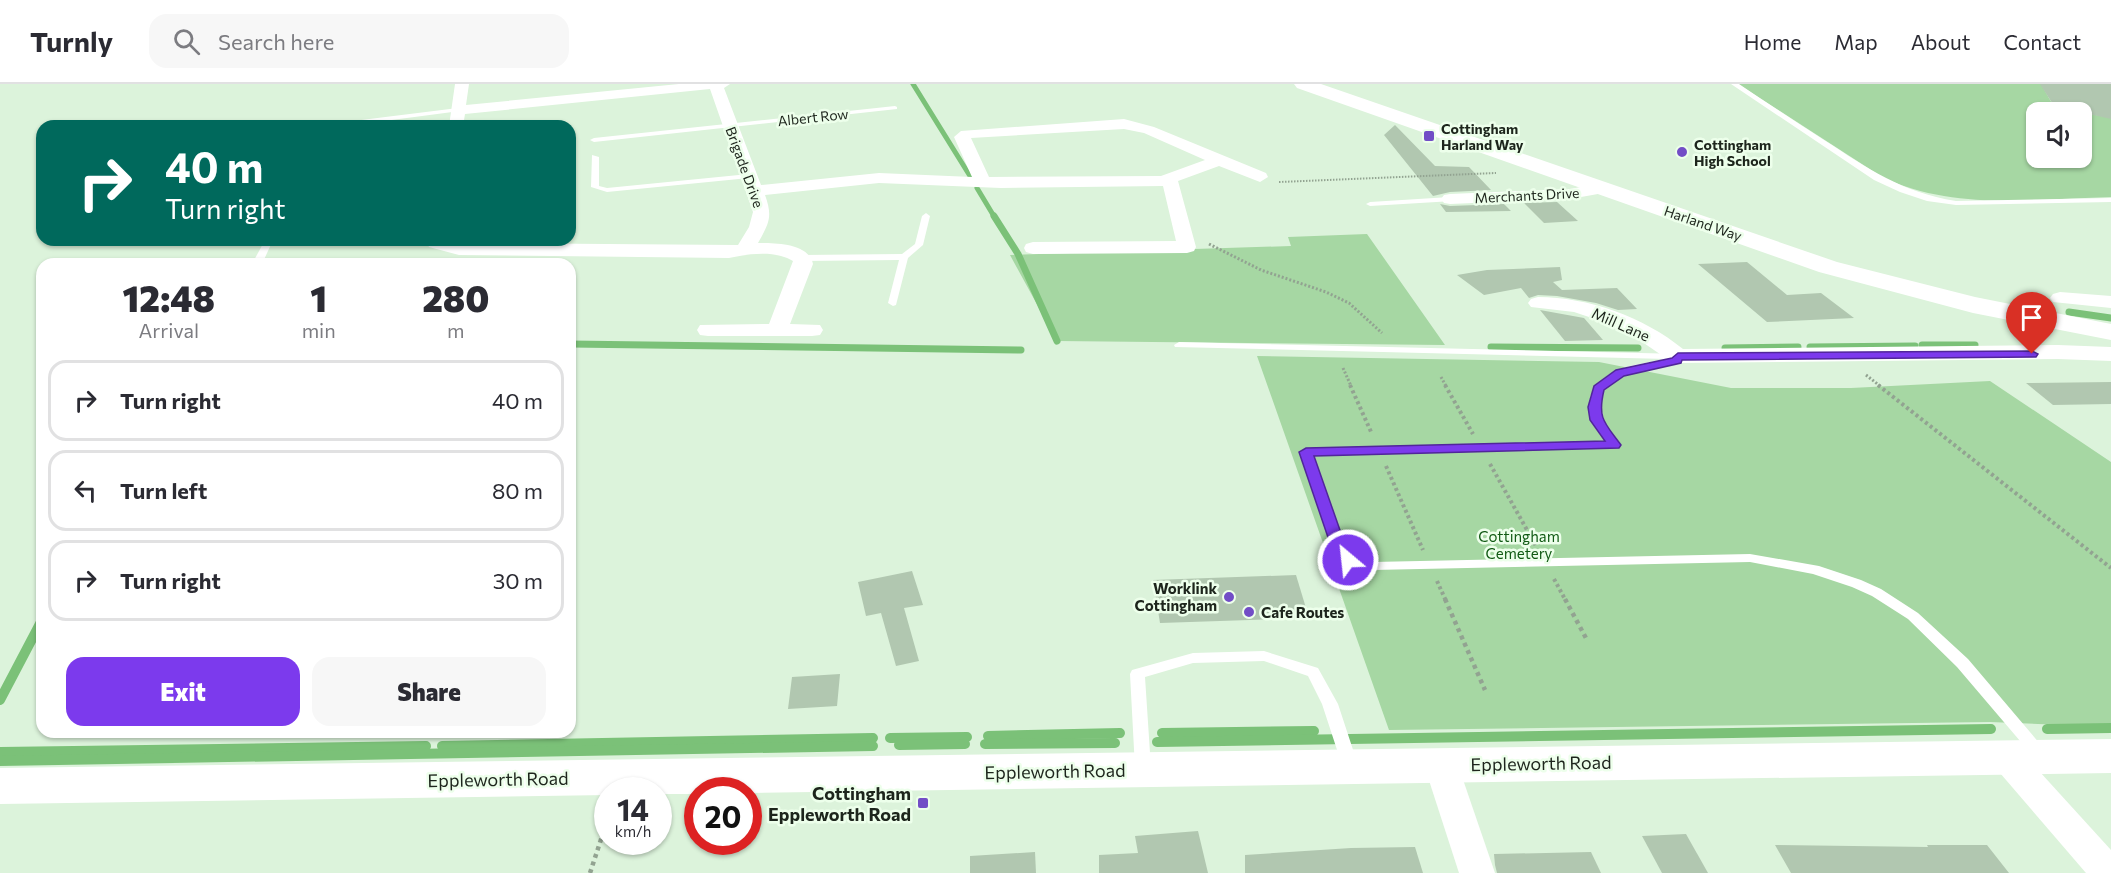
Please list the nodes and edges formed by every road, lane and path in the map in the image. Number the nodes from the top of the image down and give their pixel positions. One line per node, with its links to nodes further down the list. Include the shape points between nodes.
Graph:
1 (462, 84): 8 (street)
2 (723, 84): 5 (street)
3 (1303, 84): 14 (street, Harland Way)
4 (1734, 84): 21 (lane, via 1877,178 1930,199 1956,203)
5 (716, 85): 6 (street); 10 (street, Brigade Drive)
6 (596, 90): 8 (street)
7 (895, 108): 10 (lane, Albert Row)
8 (457, 118): 9 (lane)
9 (425, 120)
10 (731, 125): 11 (lane, Albert Row); 18 (street, Brigade Drive)
11 (594, 140)
12 (595, 157): 18 (lane, via 595,187 607,190)
13 (1219, 160): 15 (street); 16 (street); 17 (street, via 1149,130 1124,124 967,134 962,137)
14 (1554, 171): 15 (path, via 1276,182); 19 (street, Harland Way)
15 (1260, 177)
16 (1163, 181): 17 (street); 24 (street, via 1171,183)
17 (983, 182): 18 (street, via 879,178)
18 (752, 184): 26 (street, Brigade Drive, via 762,212)
19 (1603, 188): 20 (street, Merchants Drive, via 1570,194); 36 (street, Harland Way, via 1828,267 1973,306)
20 (1450, 199): 22 (lane)
21 (2111, 200)
22 (1370, 204)
23 (926, 216): 29 (lane, via 919,245)
24 (1182, 229): 27 (street, via 1187,247); 41 (path, via 1261,270 1349,303)
25 (448, 246): 28 (street)
26 (746, 248): 28 (street, via 729,252); 31 (street, via 796,253)
27 (1033, 248)
28 (486, 249): 30 (street)
29 (904, 256): 31 (lane); 33 (lane)
30 (478, 258)
31 (802, 258): 38 (street)
32 (2060, 298): 35 (street)
33 (893, 303)
34 (1538, 303): 45 (street, Mill Lane, via 1588,309 1659,341)
35 (2111, 303)
36 (2061, 324): 40 (street, Harland Way); 43 (street, via 2066,347)
37 (708, 330): 38 (street)
38 (777, 330): 39 (street)
39 (812, 330)
40 (2111, 332)
41 (1385, 336)
42 (1179, 345): 45 (lane)
43 (2058, 352): 44 (street); 46 (street)
44 (2111, 354)
45 (1678, 356): 46 (street); 49 (lane, via 1676,360 1620,373 1598,388 1596,420 1614,445)
46 (1842, 356): 53 (path)
47 (1343, 368): 50 (path)
48 (1441, 377): 49 (path)
49 (1481, 449): 50 (lane); 51 (path)
50 (1380, 451): 52 (path); 52 (lane, via 1306,452 1341,555 1373,566)
51 (1545, 563): 52 (lane); 54 (path); 57 (lane, via 1750,558 1789,563 1852,582 1912,615 1932,634)
52 (1430, 566): 55 (path)
53 (2111, 568)
54 (1587, 640)
55 (1485, 690)
56 (2111, 756): 57 (street, Eppleworth Road)
57 (2025, 757): 58 (street, Eppleworth Road); 65 (street)
58 (1441, 765): 59 (street, Eppleworth Road); 64 (street)
59 (1351, 766): 60 (street, Eppleworth Road); 60 (lane, via 1330,704 1313,672 1264,656 1193,657 1137,674)
60 (1143, 769): 61 (street, Eppleworth Road)
61 (0, 786)
62 (596, 855): 63 (path)
63 (590, 873)
64 (1477, 873)
65 (2109, 873)

